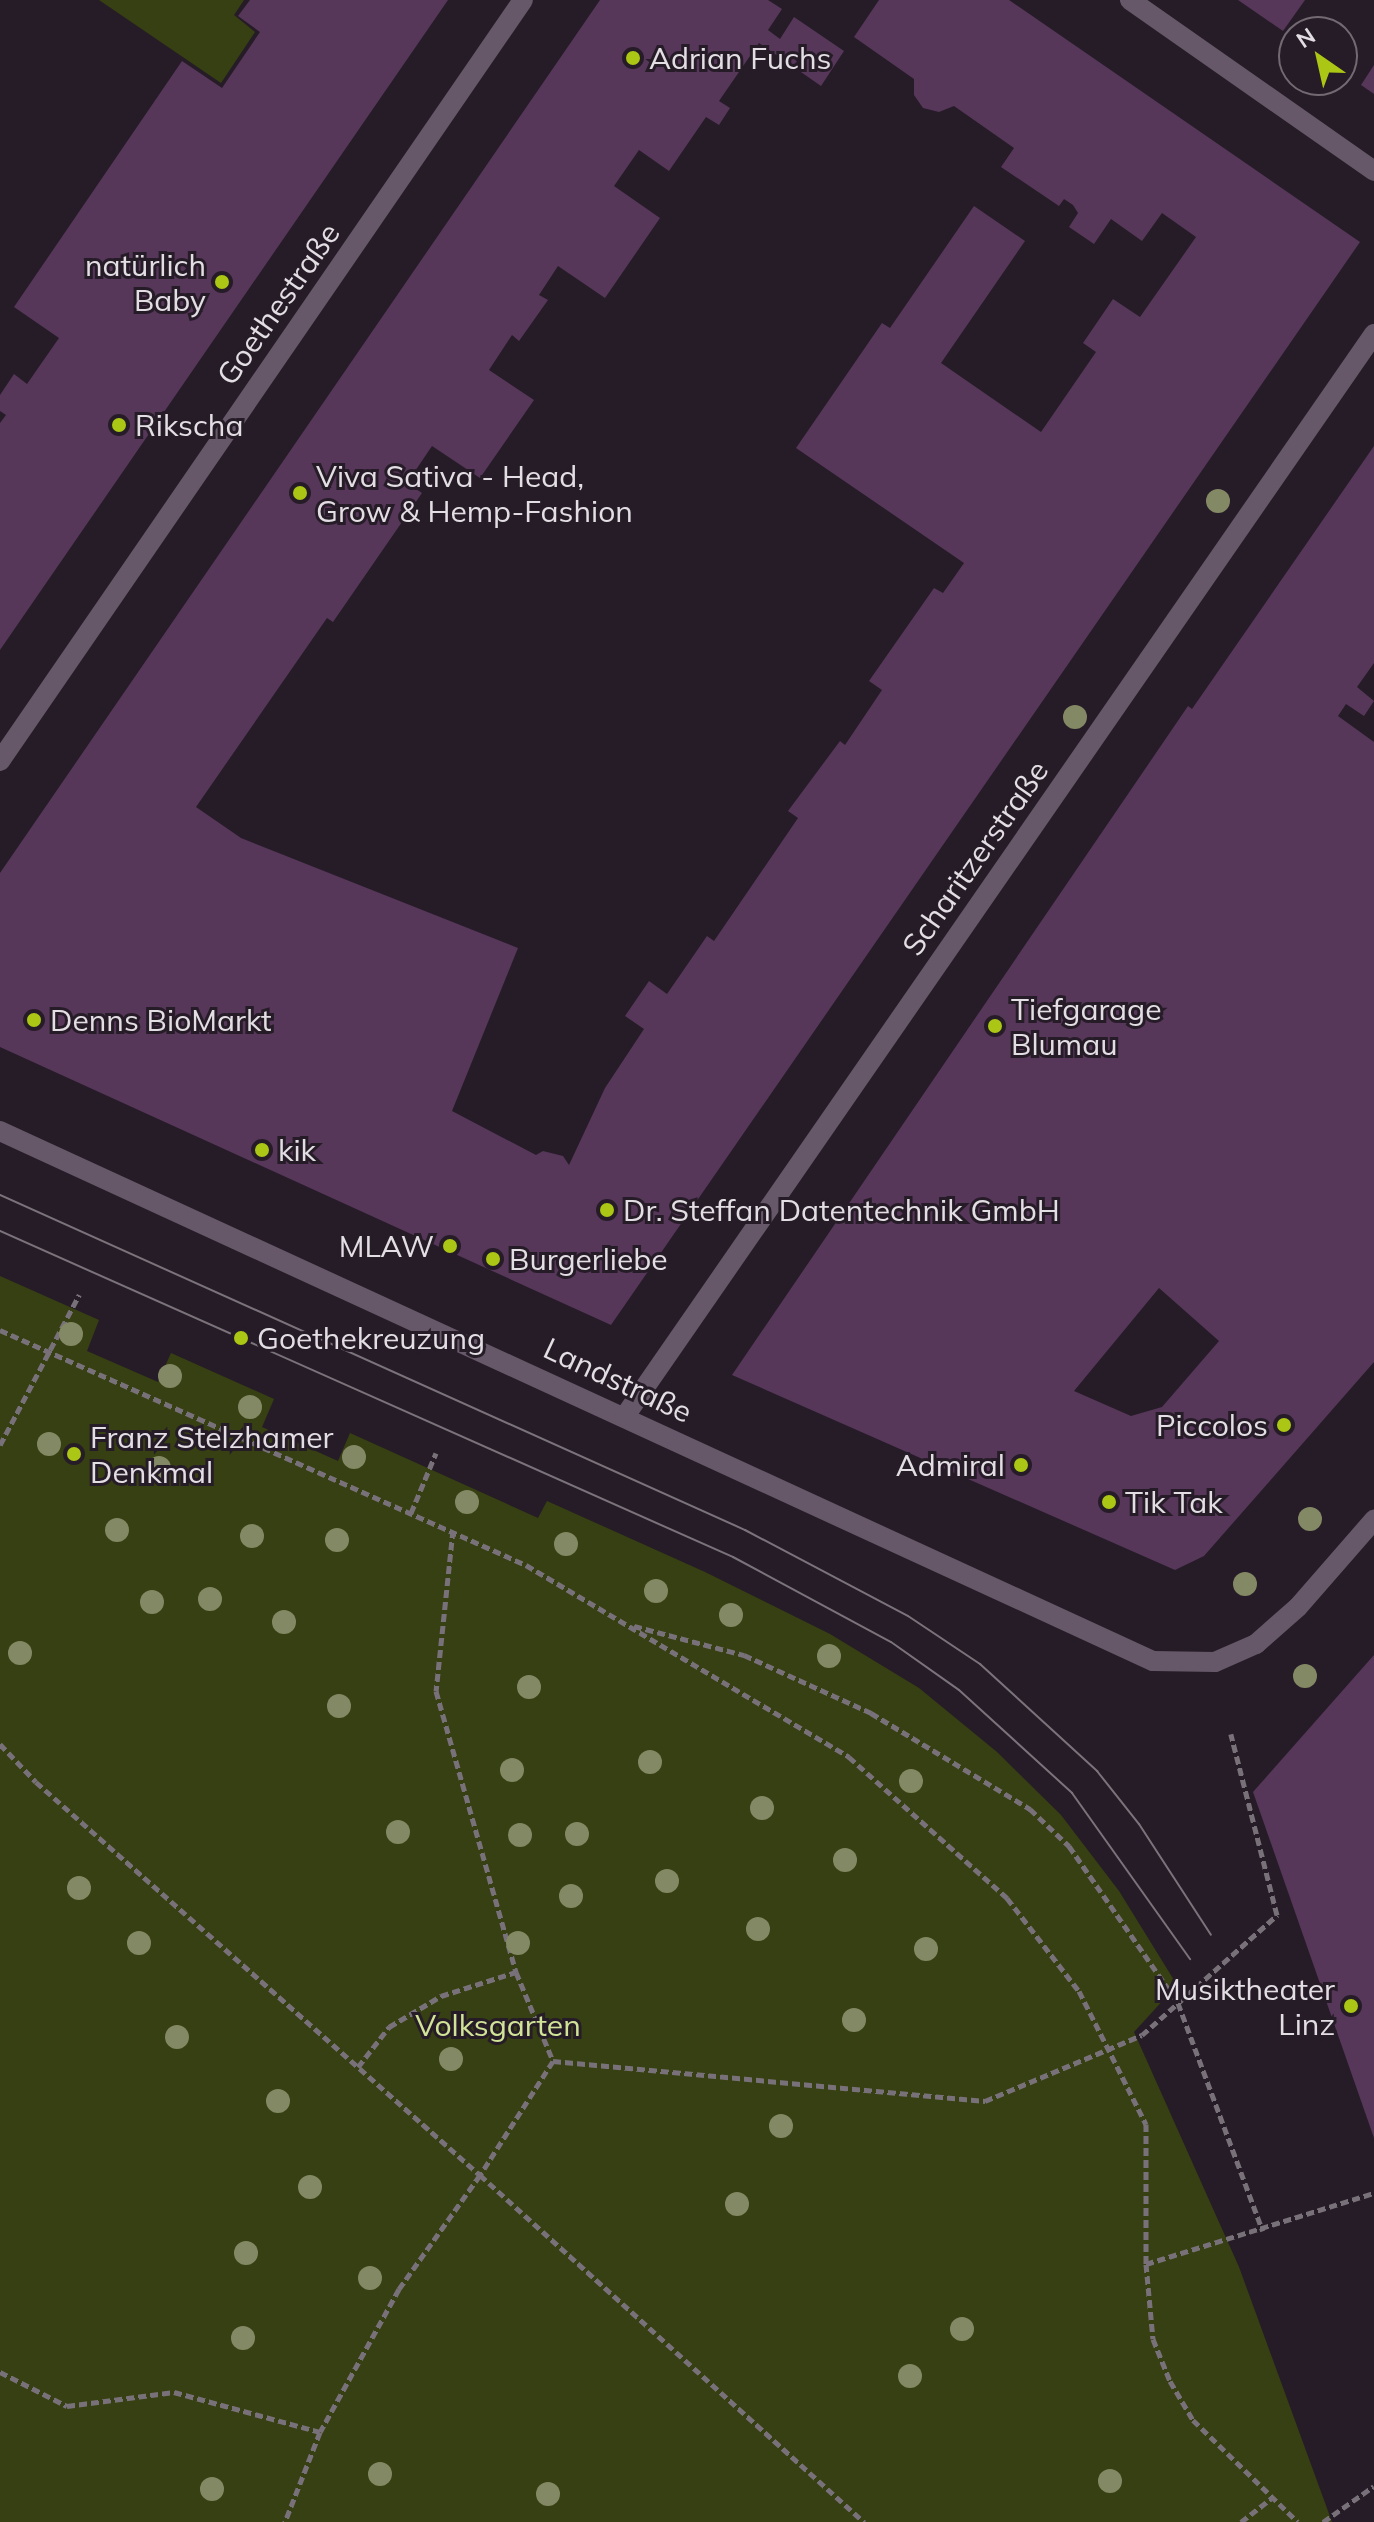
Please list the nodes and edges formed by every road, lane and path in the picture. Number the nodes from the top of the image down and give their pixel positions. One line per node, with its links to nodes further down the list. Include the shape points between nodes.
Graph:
1 (523, 0): 5 (street, Goethestraße)
2 (1130, 0): 3 (street)
3 (1374, 171)
4 (1374, 334): 10 (street, Scharitzerstraße)
5 (0, 761)
6 (0, 1131): 10 (street, Landstraße)
7 (79, 1295): 9 (path)
8 (0, 1330): 9 (path)
9 (48, 1351): 11 (path); 13 (path)
10 (625, 1416): 14 (street, Landstraße, via 1153,1661 1215,1662 1256,1644 1298,1607)
11 (0, 1445)
12 (436, 1453): 13 (path)
13 (411, 1513): 15 (path)
14 (1374, 1520)
15 (453, 1530): 16 (path, via 526,1565); 19 (path, via 436,1691)
16 (626, 1624): 20 (path, via 758,1661 871,1713 1030,1809 1103,1889); 21 (path, via 860,1767 1007,1898 1079,1991)
17 (1231, 1734): 20 (path, via 1277,1915)
18 (0, 1744): 23 (path, via 36,1782)
19 (516, 1972): 22 (path); 23 (path, via 428,2004 389,2027)
20 (1178, 2003): 21 (path, via 1142,2035); 26 (path)
21 (1110, 2049): 22 (path, via 985,2101); 27 (path, via 1146,2124)
22 (553, 2061): 24 (path)
23 (358, 2067): 24 (path)
24 (480, 2175): 29 (path, via 399,2289); 33 (path)
25 (1374, 2193): 26 (path)
26 (1263, 2231): 27 (path)
27 (1146, 2264): 31 (path, via 1153,2339 1170,2381 1193,2420)
28 (0, 2372): 29 (path, via 67,2406 174,2392)
29 (320, 2432): 32 (path)
30 (1374, 2486): 36 (path)
31 (1273, 2497): 34 (path); 35 (path)
32 (285, 2522)
33 (864, 2522)
34 (1241, 2522)
35 (1298, 2522)
36 (1323, 2522)

